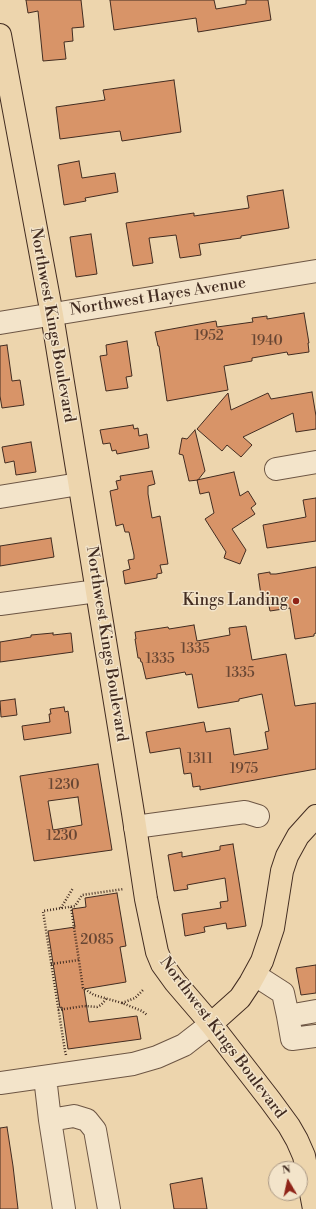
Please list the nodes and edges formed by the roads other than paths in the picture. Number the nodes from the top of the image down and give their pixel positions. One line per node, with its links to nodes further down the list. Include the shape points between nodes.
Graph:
1 (0, 35): 3 (main road, Northwest Kings Boulevard)
2 (316, 271): 3 (street, Northwest Hayes Avenue)
3 (52, 315): 4 (street, Northwest Hayes Avenue); 7 (main road, Northwest Kings Boulevard)
4 (0, 323)
5 (316, 462): 6 (street)
6 (276, 469)
7 (79, 484): 8 (street); 9 (main road, Northwest Kings Boulevard)
8 (0, 497)
9 (97, 591): 10 (street); 13 (main road, Northwest Kings Boulevard)
10 (0, 604)
11 (258, 816): 13 (street, via 245,812)
12 (316, 816): 14 (main road, via 298,836 287,856 270,942)
13 (136, 827): 17 (main road, Northwest Kings Boulevard, via 146,899 157,952 175,982)
14 (255, 975): 16 (street, via 283,993); 17 (main road, via 240,998)
15 (316, 1011): 16 (street)
16 (288, 1016): 18 (street, via 292,1039)
17 (211, 1024): 19 (street, via 184,1045 157,1057 133,1064); 22 (main road, Northwest Kings Boulevard)
18 (316, 1036)
19 (45, 1077): 20 (street); 21 (street)
20 (0, 1083)
21 (50, 1120): 23 (street); 24 (street, via 74,1116 87,1120 95,1130)
22 (310, 1155): 25 (main road, Northwest Kings Boulevard)
23 (64, 1209)
24 (109, 1209)
25 (314, 1209)

